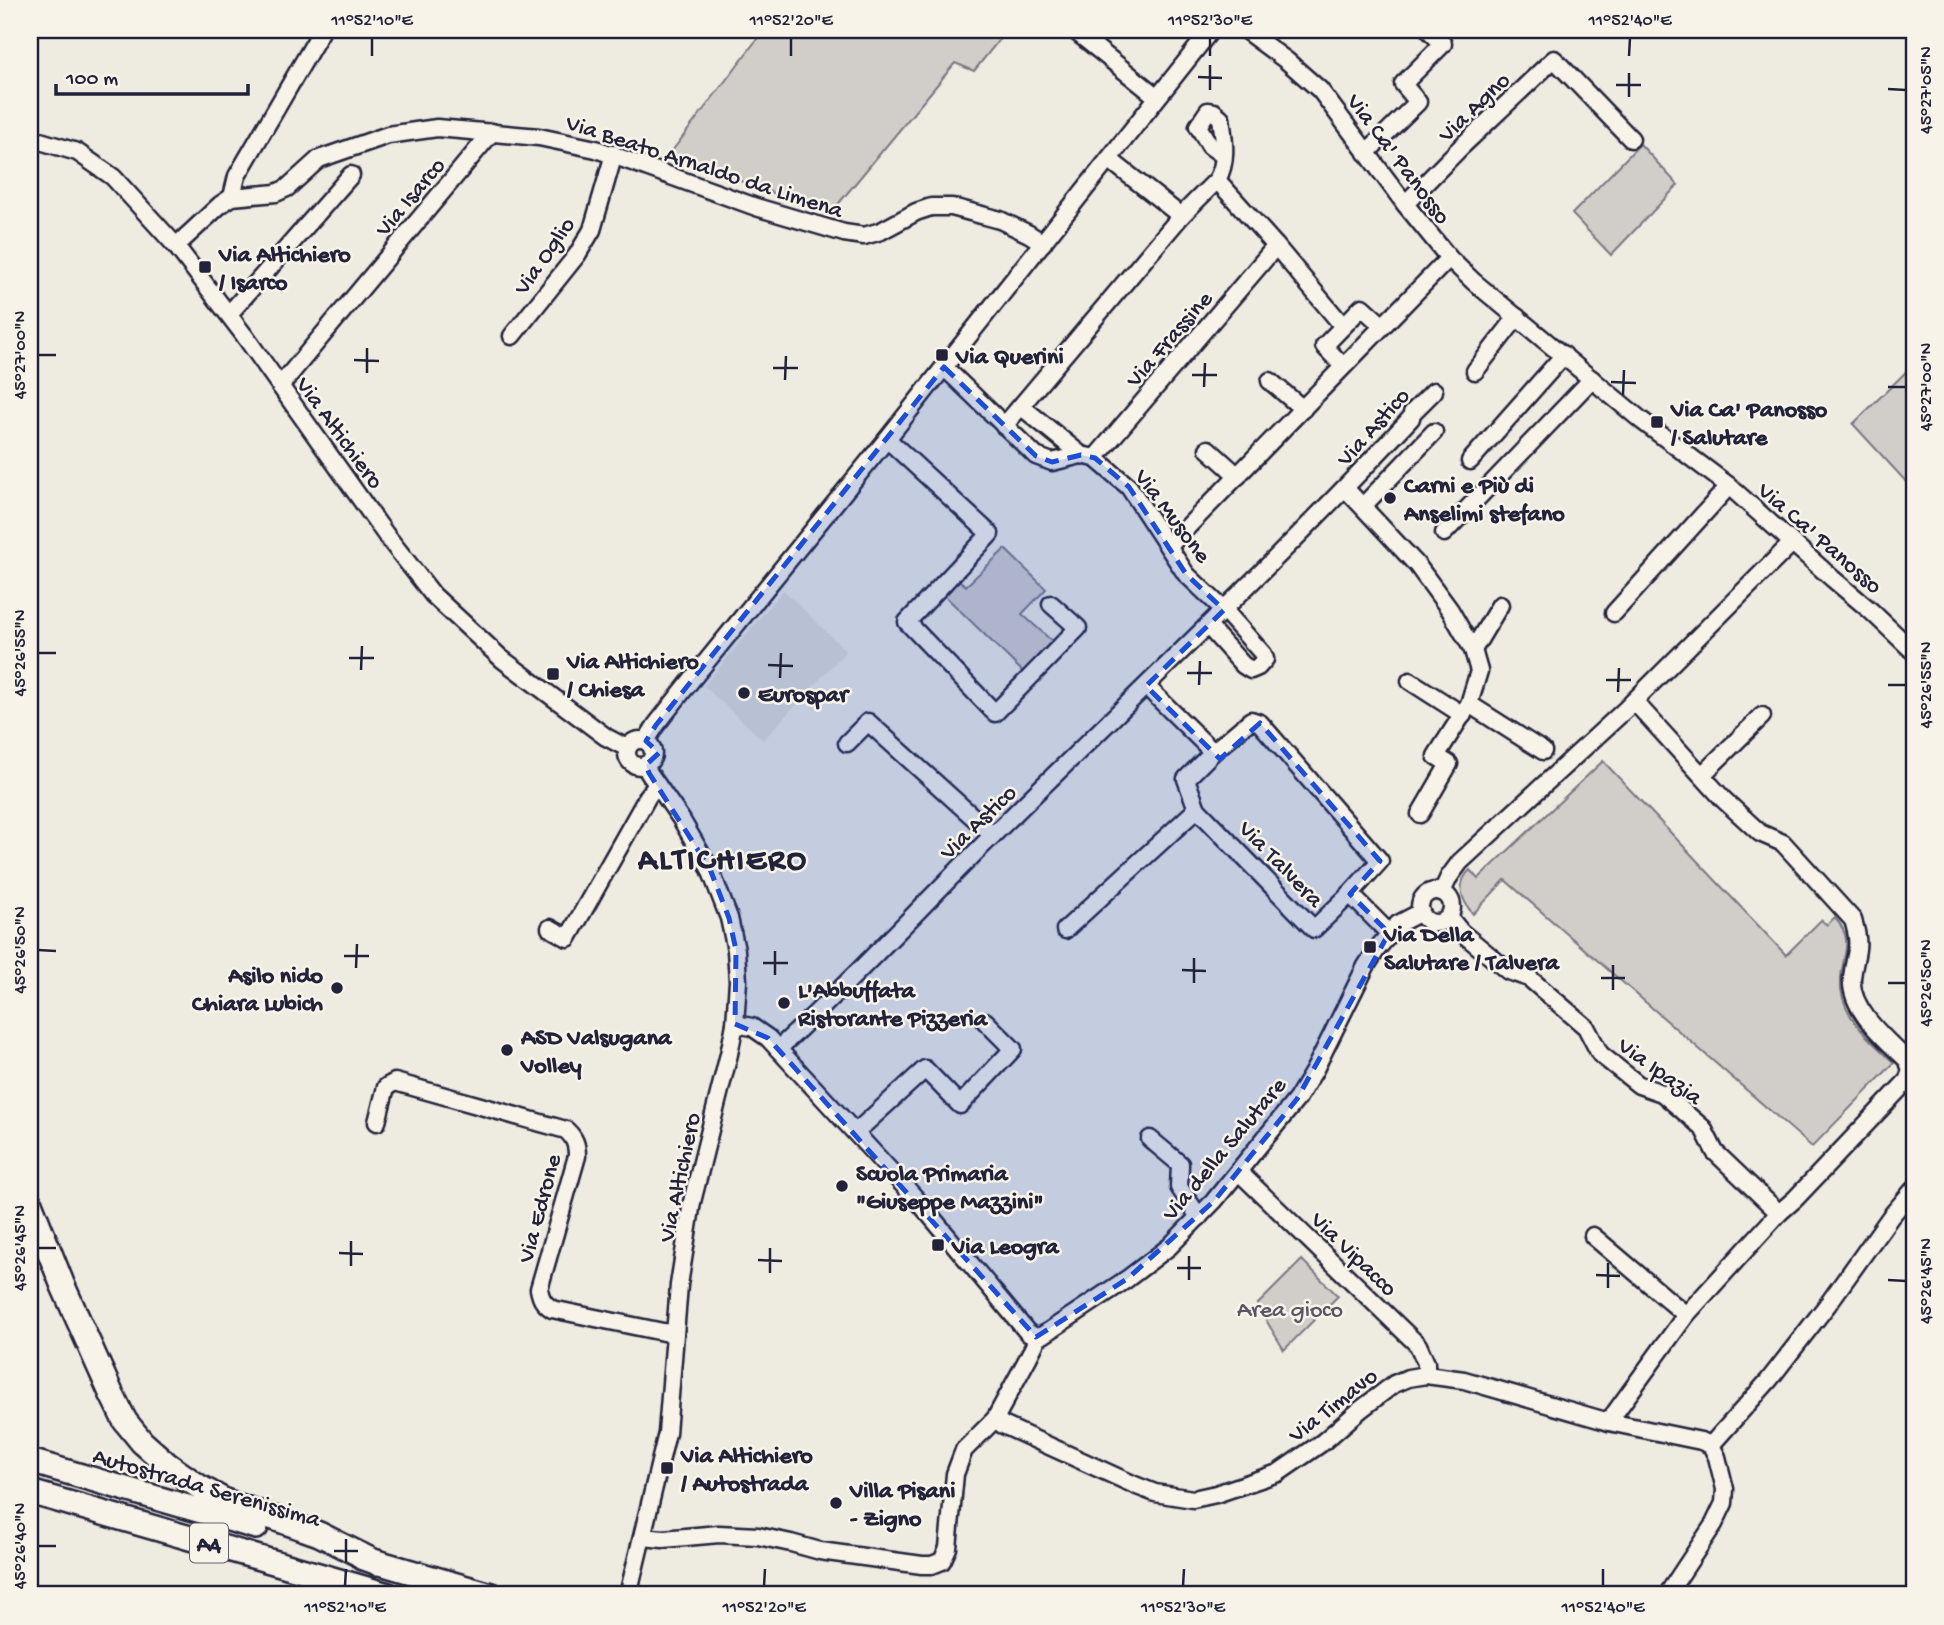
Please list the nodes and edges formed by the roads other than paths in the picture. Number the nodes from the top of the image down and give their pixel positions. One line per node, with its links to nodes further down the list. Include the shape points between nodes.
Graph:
1 (322, 30): 16 (street, via 237,176)
2 (1074, 30): 6 (street)
3 (1212, 30): 6 (street)
4 (1245, 30): 10 (street, Via Ca' Panosso, via 1320,90)
5 (1429, 30): 10 (street, via 1443,44 1403,84 1418,103)
6 (1157, 97): 13 (street)
7 (492, 132): 11 (street, Via Beato Arnaldo da Limena, via 539,137); 16 (street, Via Beato Arnaldo da Limena, via 437,128 388,135 319,159 276,193); 34 (street, Via Isarco)
8 (30, 138): 20 (street, Via Altichiero, via 77,152 113,177)
9 (1631, 139): 17 (street, Via Agno, via 1554,59)
10 (1366, 153): 17 (street, Via Ca' Panosso)
11 (614, 155): 19 (street, Via Beato Arnaldo da Limena, via 756,207 844,233 864,236 915,212 952,207 1000,220); 27 (street, Via Oglio, via 587,238)
12 (1224, 156): 15 (street)
13 (1110, 160): 18 (street); 19 (street)
14 (351, 175): 23 (street)
15 (1217, 180): 18 (street); 21 (street)
16 (232, 198): 20 (street)
17 (1405, 204): 22 (street, Via Ca' Panosso)
18 (1181, 216): 36 (street)
19 (1043, 243): 30 (street)
20 (176, 246): 23 (street, Via Altichiero)
21 (1276, 246): 25 (street); 42 (street, Via Frassine)
22 (1449, 258): 24 (street, Via Ca' Panosso); 26 (street)
23 (229, 314): 34 (street, Via Altichiero)
24 (1517, 317): 28 (street, Via Ca' Panosso); 31 (street)
25 (1343, 326): 26 (street, via 1362,307); 29 (street, via 1324,346)
26 (1383, 326): 29 (street)
27 (512, 336)
28 (1564, 355): 32 (street, Via Ca' Panosso); 43 (street)
29 (1343, 366): 37 (street)
30 (944, 367): 38 (street); 40 (street)
31 (1475, 371)
32 (1592, 379): 45 (street, Via Ca' Panosso); 48 (street)
33 (1270, 381): 37 (street)
34 (280, 386): 66 (street, Via Altichiero, via 433,595 502,659)
35 (1434, 391): 46 (street, Via Astico)
36 (1022, 407): 38 (street); 42 (street, Via Musone)
37 (1303, 409): 44 (street)
38 (1004, 426): 42 (street, via 1036,456 1052,462)
39 (1434, 432): 47 (street)
40 (887, 439): 51 (street, via 990,534 907,622 995,713 1078,628); 64 (street)
41 (1208, 449): 44 (street)
42 (1088, 457): 50 (street, Via Musone, via 1129,487)
43 (1470, 461)
44 (1238, 476): 50 (street)
45 (1729, 486): 49 (street, Via Ca' Panosso); 54 (street, Via Ca' Panosso)
46 (1345, 488): 47 (street); 53 (street, Via Astico)
47 (1363, 506): 56 (street, via 1417,565)
48 (1444, 533)
49 (1792, 542): 57 (street, Via Ca' Panosso); 60 (street, Via della Salutare)
50 (1169, 547): 53 (street, Via Musone, via 1186,574)
51 (1051, 604)
52 (1500, 605): 56 (street)
53 (1224, 610): 55 (street, Via Astico); 55 (street, via 1263,654 1265,659 1258,667 1251,670 1243,665)
54 (1614, 613)
55 (1208, 626): 59 (street, Via Astico)
56 (1473, 650): 61 (street, via 1479,671)
57 (1914, 652)
58 (1410, 681): 61 (street)
59 (1146, 686): 68 (street); 75 (street, Via Astico)
60 (1634, 701): 70 (street); 76 (street, Via della Salutare, via 1460,862)
61 (1466, 710): 67 (street); 74 (street, via 1436,757 1449,764)
62 (1762, 716): 70 (street)
63 (1260, 723): 68 (street, via 1251,720); 72 (street); 77 (street, Via Talvera, via 1380,860)
64 (646, 741): 66 (street, via 639,739); 69 (street, Via Altichiero, via 653,753)
65 (847, 743): 75 (street, via 867,722)
66 (627, 748): 69 (street, Via Altichiero, via 631,763)
67 (1543, 751)
68 (1213, 752): 72 (street, via 1186,779)
69 (646, 765): 71 (street, Via Altichiero)
70 (1702, 775): 86 (street, via 1752,827 1783,843 1853,920 1859,946 1852,989 1864,1015)
71 (657, 785): 80 (street, via 568,938); 84 (street, Via Altichiero, via 710,869 729,918 736,950)
72 (1188, 788): 73 (street, Via Talvera)
73 (1197, 809): 77 (street, Via Talvera, via 1314,929); 81 (street)
74 (1420, 814)
75 (993, 835): 85 (street, Via Astico)
76 (1442, 892): 78 (street, Via della Salutare, via 1424,897); 79 (street, via 1452,903)
77 (1350, 894): 82 (street, Via Talvera)
78 (1421, 912): 79 (street, via 1434,923); 82 (street, Via della Salutare)
79 (1449, 917): 93 (street, Via Ipazia, via 1507,971 1529,978 1586,1027 1600,1054 1639,1085 1662,1093 1703,1128 1715,1152)
80 (550, 928)
81 (1065, 930)
82 (1389, 933): 90 (street, Via della Salutare, via 1366,966 1297,1099)
83 (985, 1021): 88 (street, via 1013,1049 960,1105 925,1069)
84 (735, 1024): 85 (street, via 759,1031); 97 (street, Via Altichiero, via 692,1202)
85 (778, 1049): 88 (street)
86 (1913, 1070): 93 (street)
87 (377, 1122): 97 (street, Via Edrone, via 386,1087 395,1082 566,1130 573,1136 577,1156 540,1298 552,1309)
88 (856, 1132): 98 (street)
89 (1150, 1139): 94 (street, via 1180,1164 1179,1187)
90 (1239, 1172): 94 (street, Via della Salutare); 99 (street, Via Vipacco, via 1418,1345)
91 (1914, 1189): 102 (street, via 1769,1380)
92 (30, 1203): 106 (highway, via 111,1393 142,1442 168,1465 225,1501 319,1534)
93 (1779, 1213): 96 (street)
94 (1199, 1217): 98 (street, Via della Salutare, via 1127,1279 1043,1335)
95 (1593, 1236): 96 (street)
96 (1686, 1315): 101 (street)
97 (675, 1333): 105 (street, Via Altichiero, via 667,1433)
98 (1032, 1335): 100 (street, via 1032,1351)
99 (1426, 1375): 100 (street, Via Timavo, via 1394,1384 1278,1473 1193,1499 1137,1486); 101 (street, Via Timavo, via 1464,1380)
100 (995, 1419): 105 (street, via 964,1450 955,1474 948,1548 942,1561 932,1565 820,1551 758,1536)
101 (1609, 1422): 102 (street, Via Timavo)
102 (1711, 1446): 110 (street, via 1725,1489 1724,1503)
103 (30, 1461): 106 (highway, Autostrada Serenissima / A4)
104 (30, 1492): 107 (highway, A4)
105 (643, 1536): 109 (street, Via Altichiero)
106 (377, 1563): 108 (highway, Autostrada Serenissima / A4)
107 (388, 1595)
108 (491, 1595)
109 (628, 1595)
110 (1667, 1595)

